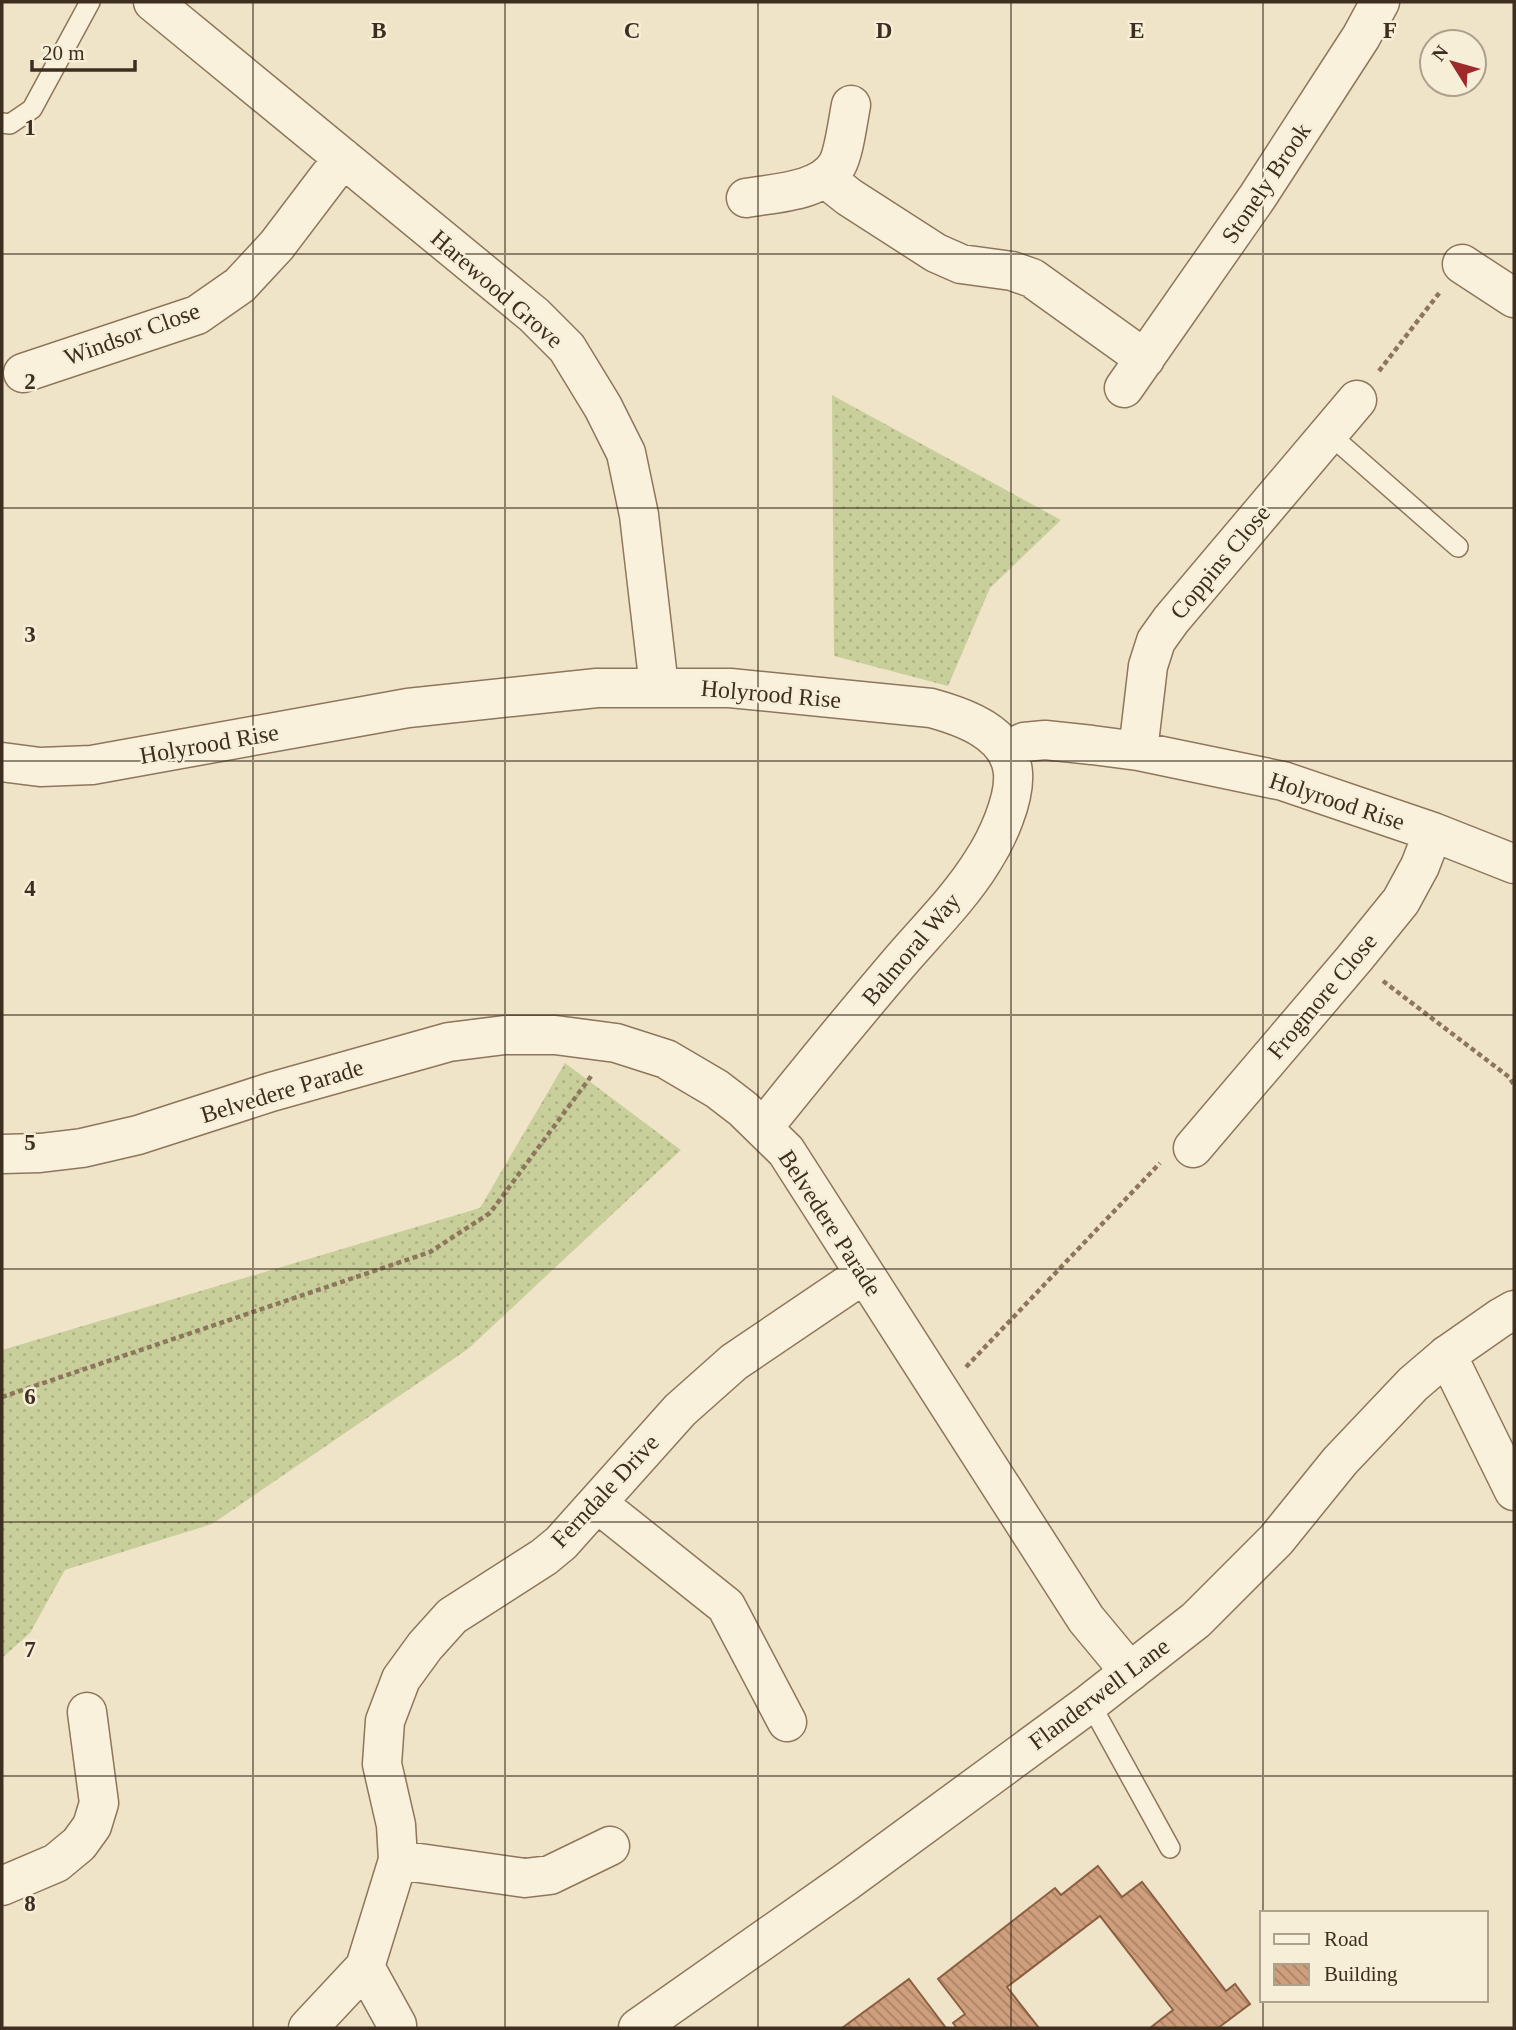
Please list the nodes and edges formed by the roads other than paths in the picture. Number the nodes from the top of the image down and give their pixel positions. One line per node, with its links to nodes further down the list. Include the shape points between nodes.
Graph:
1 (90, 2): 5 (lane, via 32,109 10,124)
2 (153, 2): 6 (street, Harewood Grove)
3 (1380, 2): 7 (street, Stonely Brook, via 1258,196 1134,374 1032,278 961,264 936,253)
4 (851, 105): 7 (street, via 839,163)
5 (2, 123)
6 (343, 159): 11 (street, Windsor Close, via 268,256 240,285 197,315); 15 (street, Harewood Grove, via 534,315 567,348 603,407 626,453 639,515)
7 (825, 178): 8 (street, via 813,186)
8 (746, 198)
9 (1462, 264): 10 (street)
10 (1512, 292)
11 (23, 373)
12 (1357, 400): 13 (street, Coppins Close)
13 (1328, 433): 14 (lane); 17 (street, Coppins Close, via 1156,640 1148,666)
14 (1458, 547)
15 (659, 687): 16 (street, Holyrood Rise, via 730,688 931,708 983,728); 18 (street, Holyrood Rise, via 597,688 408,708 92,765 40,767)
16 (1006, 750): 17 (street, Holyrood Rise, via 1045,740); 21 (street, Balmoral Way, via 1013,772 1012,796 982,862)
17 (1138, 751): 19 (street, Holyrood Rise, via 1283,781)
18 (2, 762)
19 (1433, 832): 20 (street, Holyrood Rise); 22 (street, Frogmore Close, via 1401,901)
20 (1514, 864)
21 (763, 1128): 23 (street, Belvedere Parade, via 717,1089 666,1059 616,1043 555,1035 505,1035 449,1042 138,1135 82,1148); 24 (street, Belvedere Parade, via 786,1150)
22 (1194, 1149)
23 (2, 1154)
24 (864, 1275): 28 (street, Ferndale Drive, via 734,1362 680,1410); 29 (street, Belvedere Parade, via 1086,1619)
25 (1514, 1310): 26 (street, Flanderwell Lane)
26 (1447, 1355): 27 (street); 29 (street, Flanderwell Lane, via 1340,1461 1276,1540 1196,1620)
27 (1514, 1491)
28 (597, 1503): 32 (street, via 726,1606); 35 (street, Ferndale Drive, via 544,1557 452,1616 401,1679 385,1721 382,1764 396,1825)
29 (1130, 1672): 30 (street, Flanderwell Lane)
30 (1090, 1703): 34 (lane); 40 (street, Flanderwell Lane)
31 (87, 1712): 36 (street, via 99,1803 93,1826 56,1863)
32 (787, 1722)
33 (610, 1846): 35 (street, via 550,1875 526,1878)
34 (1170, 1848)
35 (397, 1860): 37 (street, Ferndale Drive)
36 (2, 1886)
37 (365, 1967): 38 (street); 39 (street, Ferndale Drive)
38 (397, 2025)
39 (308, 2028)
40 (638, 2028)

